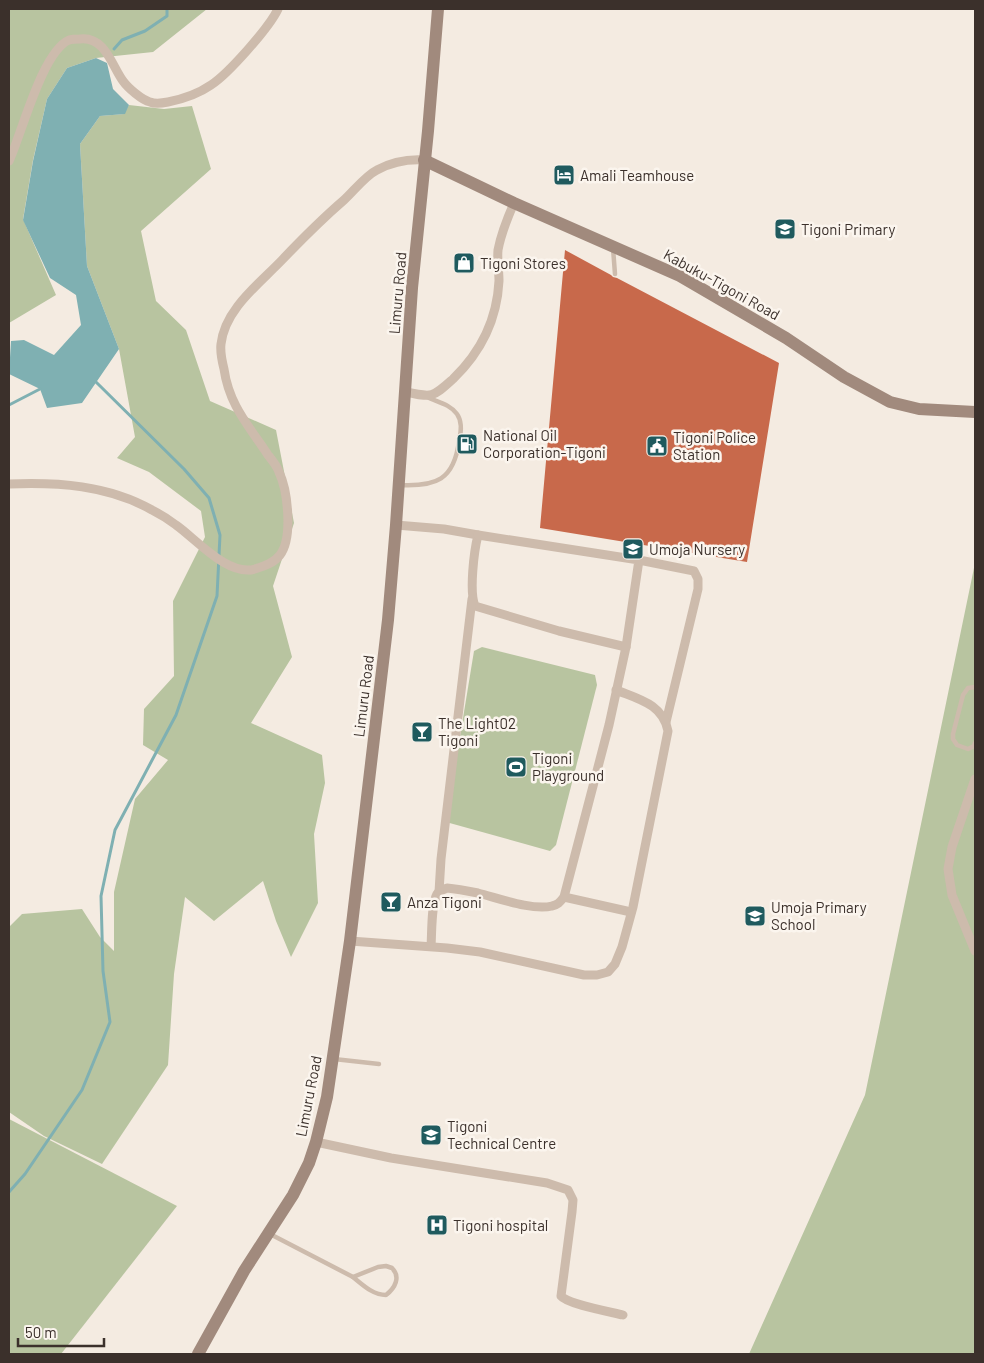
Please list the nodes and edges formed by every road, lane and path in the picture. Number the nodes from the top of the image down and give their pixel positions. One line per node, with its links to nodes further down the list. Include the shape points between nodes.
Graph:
1 (278, 9): 4 (street, via 258,37 212,85 164,103 151,103 138,96 124,82 98,43 85,38 69,40 56,51 44,70)
2 (438, 9): 3 (main road, Limuru Road)
3 (424, 160): 5 (main road, Kabuku-Tigoni Road); 8 (main road, Limuru Road); 11 (street, via 398,162 375,171 264,277 228,322 221,345 226,382 242,419 279,472 286,499 288,534 281,554 272,563 253,570 235,568 150,509 104,490 41,482)
4 (9, 161)
5 (514, 203): 6 (main road, Kabuku-Tigoni Road); 9 (street, via 503,228 498,252 499,281 492,317 481,345 438,394)
6 (613, 246): 7 (lane); 10 (main road, Kabuku-Tigoni Road, via 680,276 890,402 919,409)
7 (615, 274)
8 (406, 392): 9 (street); 12 (main road, Limuru Road)
9 (423, 396): 12 (lane, via 445,404 457,413 460,420 457,453 447,474 440,480 421,485)
10 (975, 412)
11 (9, 484)
12 (399, 485): 13 (main road, Limuru Road)
13 (396, 525): 14 (street); 26 (main road, Limuru Road)
14 (478, 535): 15 (street); 16 (street)
15 (640, 560): 17 (street); 20 (street, via 694,571 698,579)
16 (472, 598): 17 (street, via 475,606 486,610); 23 (street)
17 (626, 647): 19 (street)
18 (975, 687): 21 (lane, via 968,688 963,695 953,734 958,745 968,749)
19 (616, 690): 20 (street, via 655,708); 24 (street)
20 (666, 722): 25 (street, via 667,743)
21 (975, 743)
22 (975, 779): 28 (street, via 948,869 952,895)
23 (439, 892): 24 (street, via 454,889 543,907 559,903); 27 (street, via 435,901)
24 (564, 897): 25 (street)
25 (632, 912): 27 (street, via 618,958 600,975 584,975 480,952)
26 (350, 941): 27 (street); 29 (main road, Limuru Road)
27 (431, 946)
28 (975, 951)
29 (333, 1059): 30 (lane); 31 (main road, Limuru Road)
30 (379, 1064)
31 (316, 1142): 32 (main road, Limuru Road, via 293,1195); 34 (street, via 391,1158 547,1182 568,1190 573,1200 561,1296 572,1303)
32 (268, 1234): 33 (lane); 35 (main road, Limuru Road)
33 (353, 1277): 33 (lane, via 372,1292 386,1295 397,1276 392,1268 386,1266)
34 (623, 1315)
35 (198, 1354)

